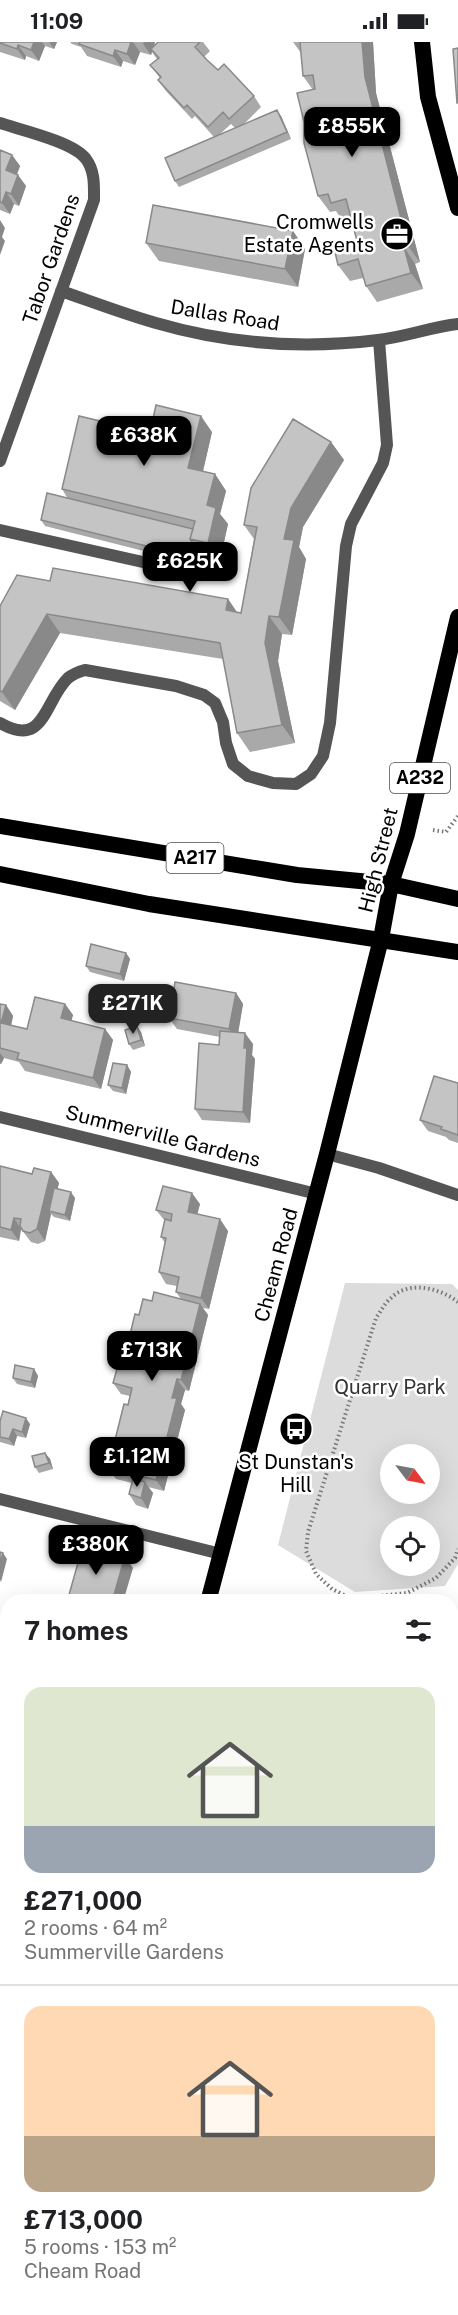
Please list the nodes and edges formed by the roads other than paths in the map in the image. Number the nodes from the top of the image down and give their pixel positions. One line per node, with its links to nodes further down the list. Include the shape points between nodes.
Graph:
1 (422, 42): 3 (highway, via 428,97)
2 (0, 123): 4 (street, Tabor Gardens, via 70,147 86,158 94,178 94,200)
3 (458, 208)
4 (61, 291): 6 (street, Dallas Road, via 208,336 265,344); 7 (street, Tabor Gardens)
5 (458, 324): 6 (street, Dallas Road)
6 (379, 340): 11 (street, via 387,445 383,463 351,524 330,723 323,756 311,774 296,784 248,776 233,764 223,722 215,703 204,695 176,686 85,670 65,680 39,723 27,731 13,730)
7 (0, 461)
8 (0, 530): 9 (street)
9 (192, 573)
10 (458, 617): 14 (highway, High Street / A232, via 407,834)
11 (0, 723)
12 (0, 826): 14 (highway, A217, via 297,875)
13 (0, 874): 16 (highway, via 148,904)
14 (391, 884): 15 (highway, A217); 16 (highway, High Street / A232)
15 (458, 899)
16 (381, 939): 17 (highway); 19 (highway, Cheam Road / A232)
17 (458, 952)
18 (0, 1117): 20 (street, Summerville Gardens)
19 (327, 1155): 20 (highway, Cheam Road / A232); 21 (street)
20 (317, 1194): 23 (highway, Cheam Road / A232)
21 (458, 1195)
22 (0, 1499): 23 (street)
23 (221, 1554): 24 (highway, Cheam Road / A232)
24 (210, 1594)

